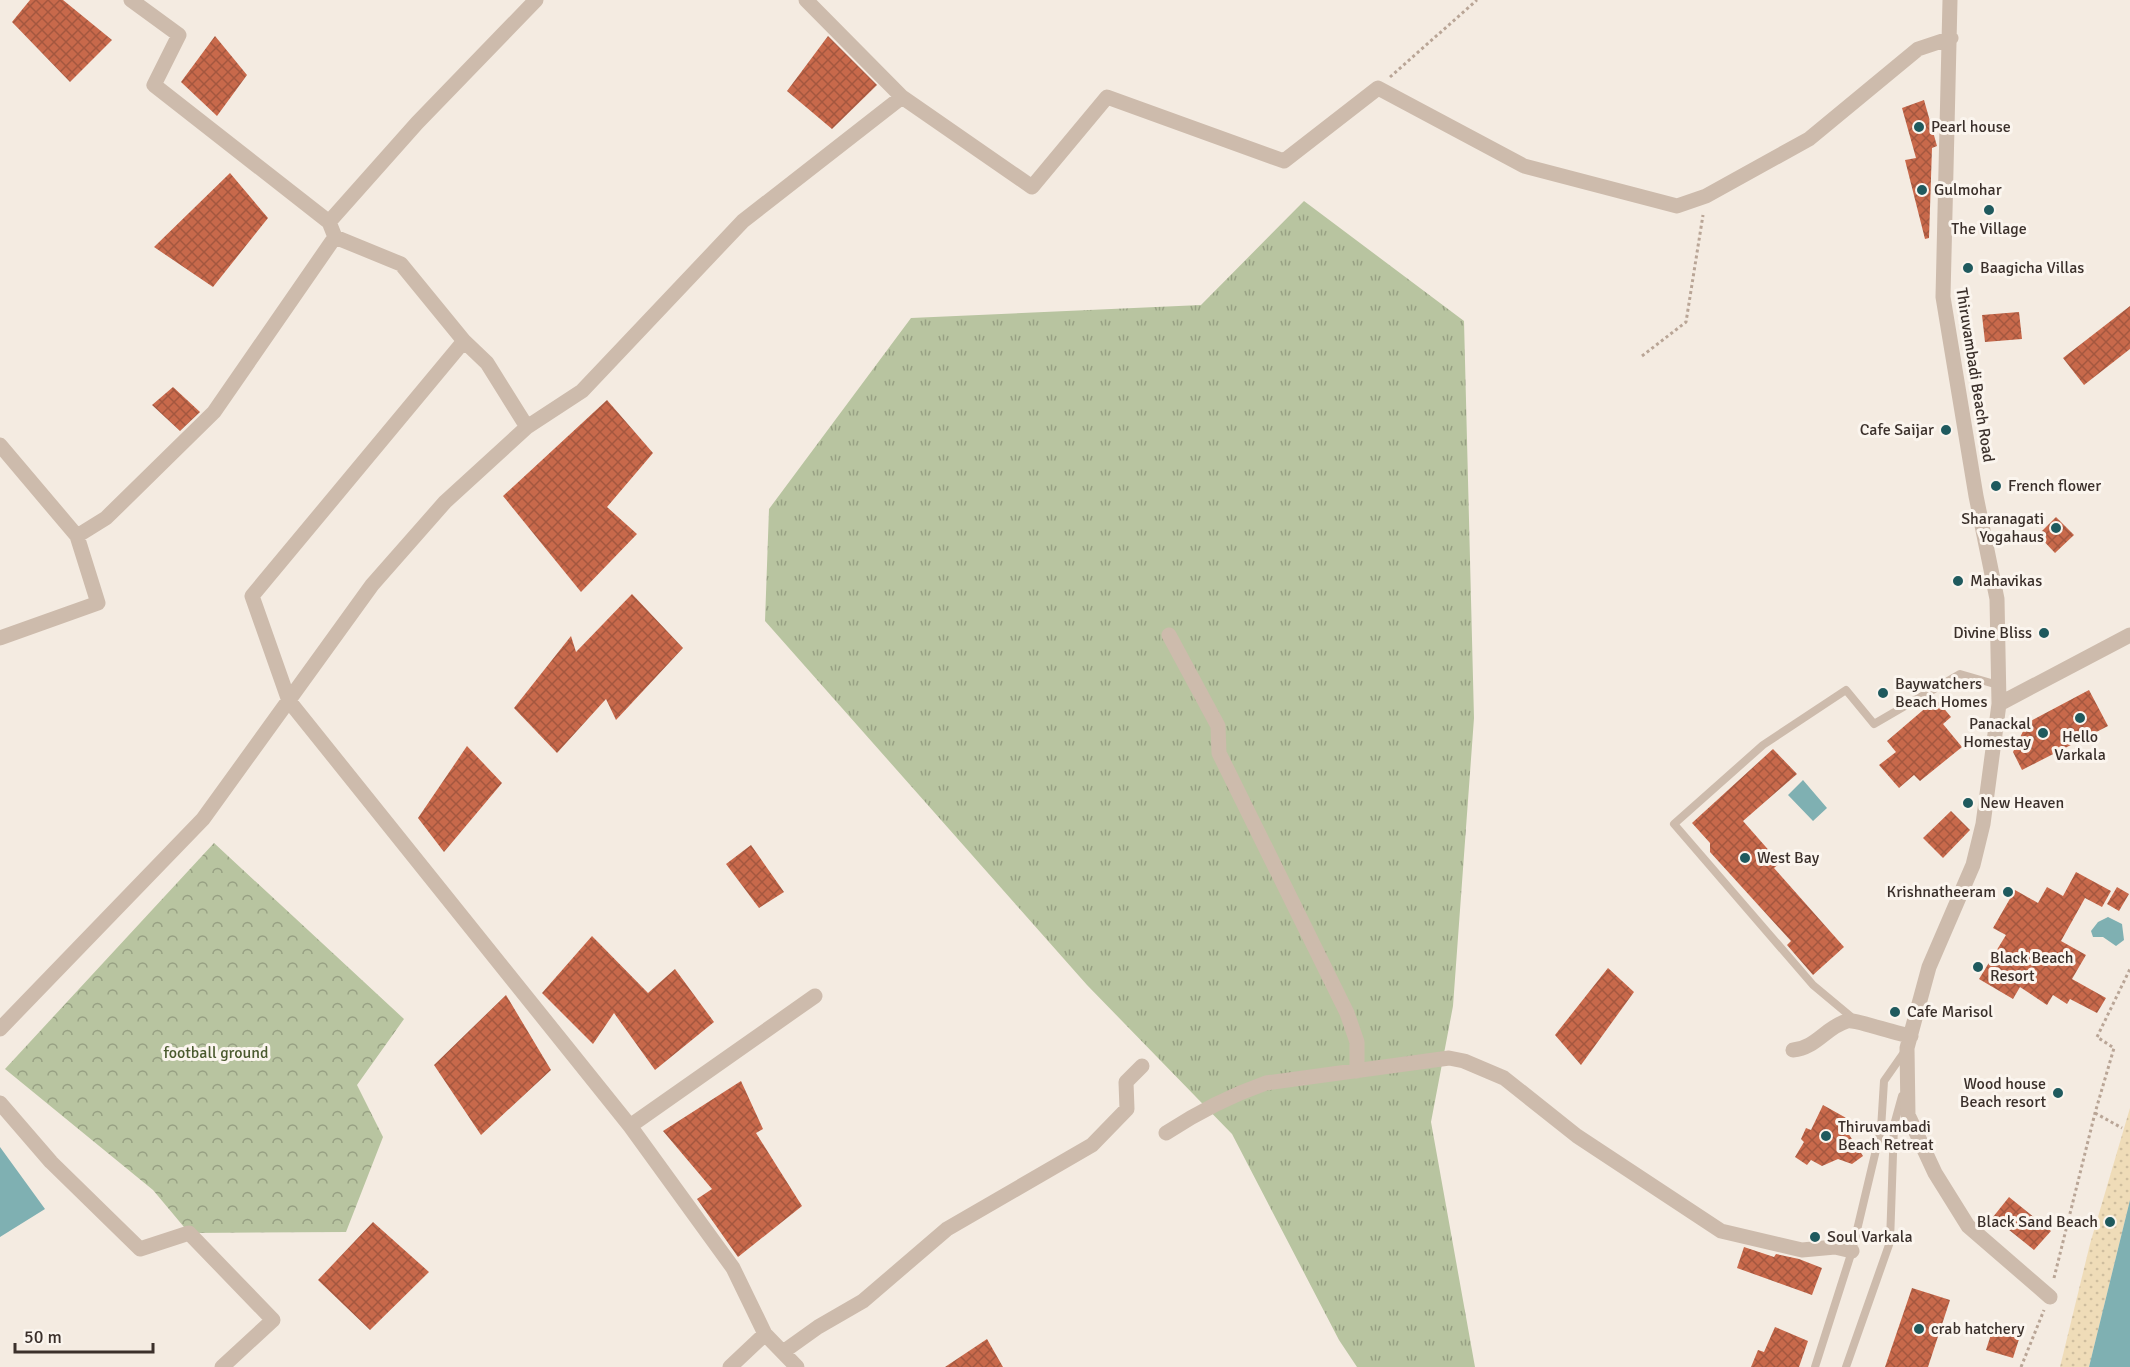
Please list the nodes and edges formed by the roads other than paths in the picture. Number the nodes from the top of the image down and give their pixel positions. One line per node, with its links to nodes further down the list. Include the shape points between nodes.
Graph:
1 (131, 0): 7 (street, via 179,36 154,85)
2 (536, 0): 7 (street, via 417,123)
3 (806, 0): 6 (street)
4 (1950, 0): 5 (street, Thiruvambadi Beach Road)
5 (1951, 38): 6 (street, via 1918,49 1809,139 1706,196 1677,206 1524,166 1378,88 1284,161 1107,97 1032,187); 16 (street, Thiruvambadi Beach Road, via 1943,297 1996,599)
6 (902, 97): 10 (street, via 743,221 582,391)
7 (329, 222): 8 (street)
8 (335, 237): 9 (street, via 401,264); 12 (street, via 214,412 106,518)
9 (464, 341): 10 (street, via 487,363); 17 (street, via 252,596)
10 (527, 427): 17 (street, via 445,501 372,585)
11 (0, 445): 12 (street)
12 (78, 536): 15 (street, via 98,603)
13 (1169, 635): 25 (street, via 1218,726 1219,753 1347,1013 1357,1042)
14 (2130, 635): 18 (street)
15 (0, 638)
16 (1998, 685): 18 (street, Thiruvambadi Beach Road); 20 (lane, via 1960,674 1874,724 1846,690 1763,746 1674,824 1813,985)
17 (289, 700): 21 (street, via 203,819); 27 (street)
18 (1999, 704): 22 (street, Thiruvambadi Beach Road, via 1983,824 1972,865 1929,967)
19 (815, 996): 27 (street)
20 (1857, 1021): 22 (street); 23 (street, via 1840,1024 1810,1045)
21 (0, 1029)
22 (1909, 1042): 29 (lane, via 1884,1082 1881,1129); 30 (street, Thiruvambadi Beach Road, via 1908,1115 1935,1173 1968,1226); 37 (lane, via 1894,1125 1890,1242)
23 (1793, 1050)
24 (1142, 1066): 32 (street, via 1126,1082 1126,1109 1092,1145 947,1229 862,1301)
25 (1357, 1071): 28 (street, via 1266,1083 1197,1112); 29 (street, via 1449,1058 1464,1061 1504,1078 1577,1136 1721,1231 1802,1250 1835,1247)
26 (0, 1103): 33 (street, via 51,1162 140,1249 189,1233 273,1320)
27 (630, 1126): 31 (street, via 733,1268)
28 (1166, 1133)
29 (1852, 1251): 36 (lane)
30 (2050, 1297)
31 (765, 1334): 32 (street); 34 (street)
32 (783, 1352): 35 (street)
33 (222, 1367)
34 (730, 1367)
35 (797, 1367)
36 (1815, 1367)
37 (1846, 1367)

